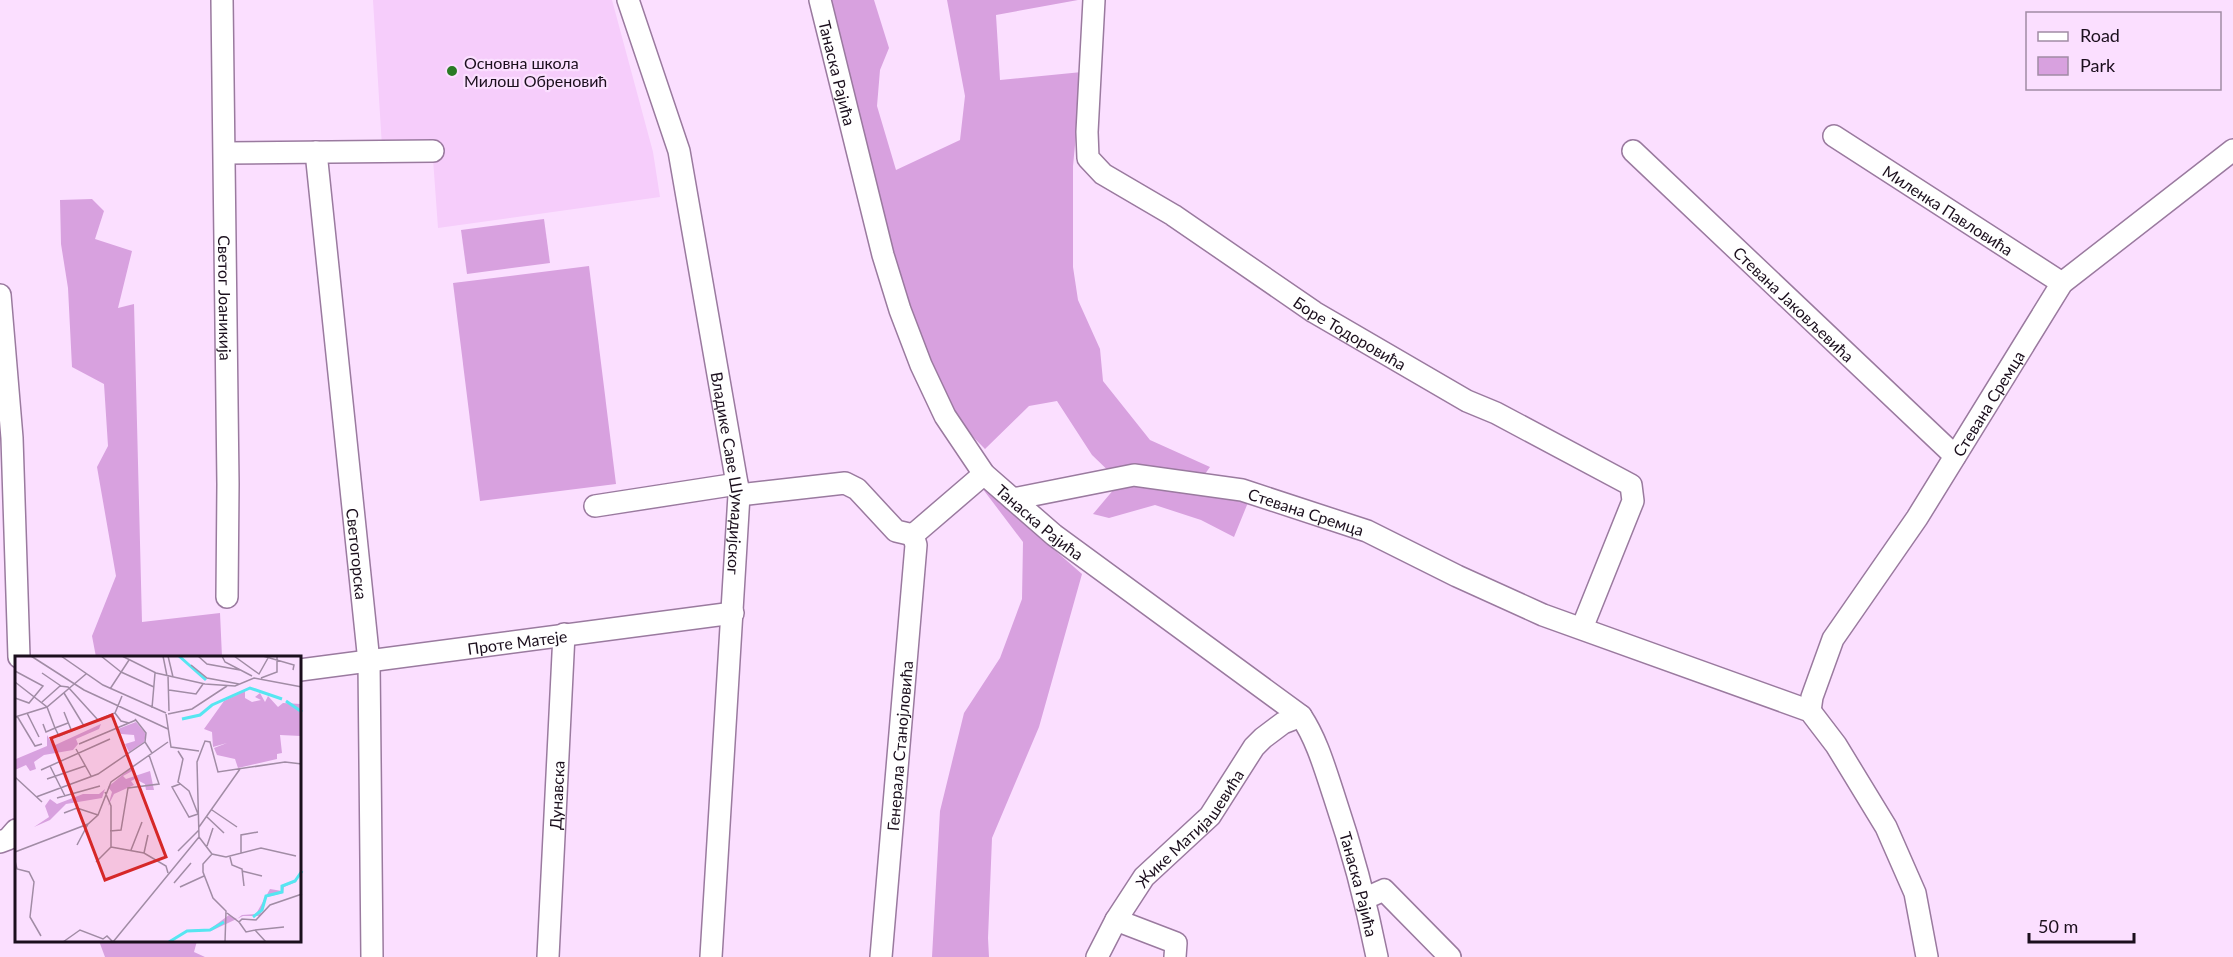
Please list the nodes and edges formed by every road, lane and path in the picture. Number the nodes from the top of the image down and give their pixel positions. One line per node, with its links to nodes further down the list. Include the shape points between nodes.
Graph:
1 (222, 0): 10 (street, Светог Јоаникија)
2 (628, 0): 16 (street, Владике Саве Шумадијског, via 679,151)
3 (820, 0): 15 (street, Танаска Рајића, via 900,310 945,416)
4 (1094, 0): 22 (street, Боре Тодоровића, via 1088,158 1103,174 1173,215 1314,312 1411,370 1631,485 1634,501)
5 (1834, 136): 11 (street, Миленка Павловића)
6 (2233, 150): 11 (street, Стевана Сремца)
7 (433, 151): 9 (street)
8 (1633, 151): 14 (street, Стевана Јаковљевића)
9 (316, 152): 10 (street); 25 (street, Светогорска)
10 (225, 153): 20 (street, Светог Јоаникија)
11 (2062, 283): 14 (street, Стевана Сремца)
12 (0, 295): 13 (street)
13 (6, 439): 24 (street)
14 (1956, 456): 27 (street, Стевана Сремца, via 1833,639)
15 (984, 474): 17 (street, Танаска Рајића); 19 (street)
16 (738, 490): 18 (street); 19 (street, via 845,483 857,489 896,531); 21 (street, Владике Саве Шумадијског)
17 (1014, 499): 22 (street, Стевана Сремца, via 1134,475 1242,490 1367,531 1543,615); 28 (street, Танаска Рајића, via 1054,535)
18 (595, 506)
19 (913, 536): 36 (street, Генерала Станојловића, via 916,545)
20 (227, 597)
21 (733, 613): 23 (street, Проте Матеје); 35 (street, Владике Саве Шумадијског)
22 (1582, 628): 27 (street, Стевана Сремца)
23 (564, 634): 25 (street, Проте Матеје); 34 (street, Дунавска)
24 (13, 646)
25 (369, 662): 26 (street, Проте Матеје); 33 (street, Светогорска)
26 (302, 670)
27 (1810, 711): 41 (street, via 1836,745 1886,827 1915,893)
28 (1300, 716): 31 (street, Танаска Рајића, via 1311,731 1330,782); 32 (street, Жике Матијашевића, via 1284,723 1254,747 1210,816 1144,877)
29 (15, 831): 30 (street)
30 (0, 842)
31 (1366, 898): 39 (street, Танаска Рајића); 40 (street, via 1384,890)
32 (1116, 920): 37 (street, Жике Матијашевића); 38 (street, via 1176,943)
33 (372, 957)
34 (549, 957)
35 (711, 957)
36 (881, 957)
37 (1097, 957)
38 (1175, 957)
39 (1377, 957)
40 (1450, 957)
41 (1927, 957)

